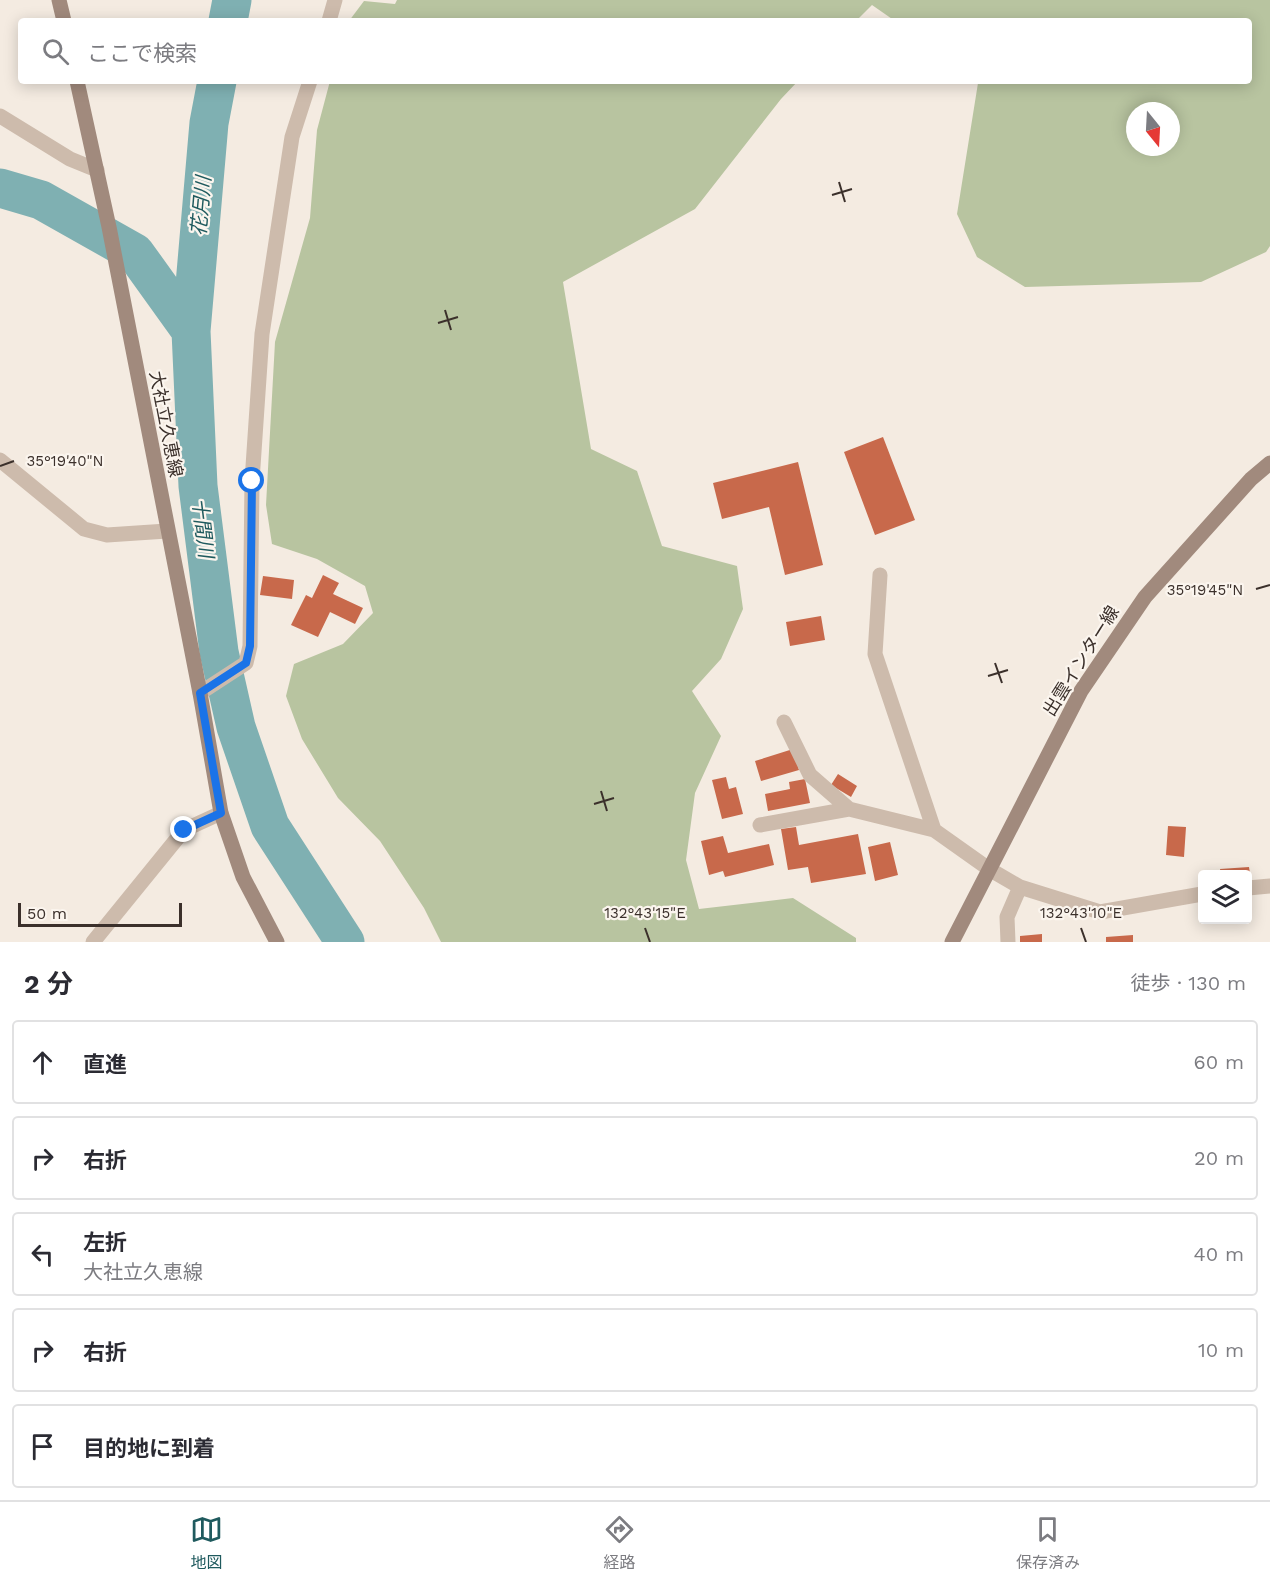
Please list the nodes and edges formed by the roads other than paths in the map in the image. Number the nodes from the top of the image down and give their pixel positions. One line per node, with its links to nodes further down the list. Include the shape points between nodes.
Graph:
1 (59, 0): 3 (main road)
2 (335, 0): 4 (street)
3 (63, 18)
4 (329, 18)
5 (78, 84): 8 (main road, 大社立久恵線)
6 (309, 84): 13 (street, via 292,137 262,334 252,481 250,646 246,663)
7 (0, 116): 8 (street, via 70,159)
8 (97, 170): 11 (main road, 大社立久恵線)
9 (0, 460): 11 (street, via 84,529 107,535)
10 (1270, 464): 19 (main road, 出雲インター線, via 1251,479 1145,597 1081,691)
11 (167, 531): 13 (main road, 大社立久恵線)
12 (880, 575): 18 (street, via 875,654)
13 (200, 693): 16 (main road, 大社立久恵線)
14 (784, 722): 15 (street, via 810,775)
15 (849, 809): 17 (street); 18 (street)
16 (221, 813): 24 (street, via 184,830); 25 (main road, 大社立久恵線, via 243,877)
17 (760, 825)
18 (934, 830): 19 (street)
19 (989, 869): 21 (street); 26 (main road, 出雲インター線)
20 (1270, 886): 22 (street)
21 (1020, 887): 23 (street, via 1100,912); 27 (street, via 1006,917)
22 (1252, 888)
23 (1198, 895)
24 (93, 942)
25 (278, 942)
26 (952, 942)
27 (1008, 942)

